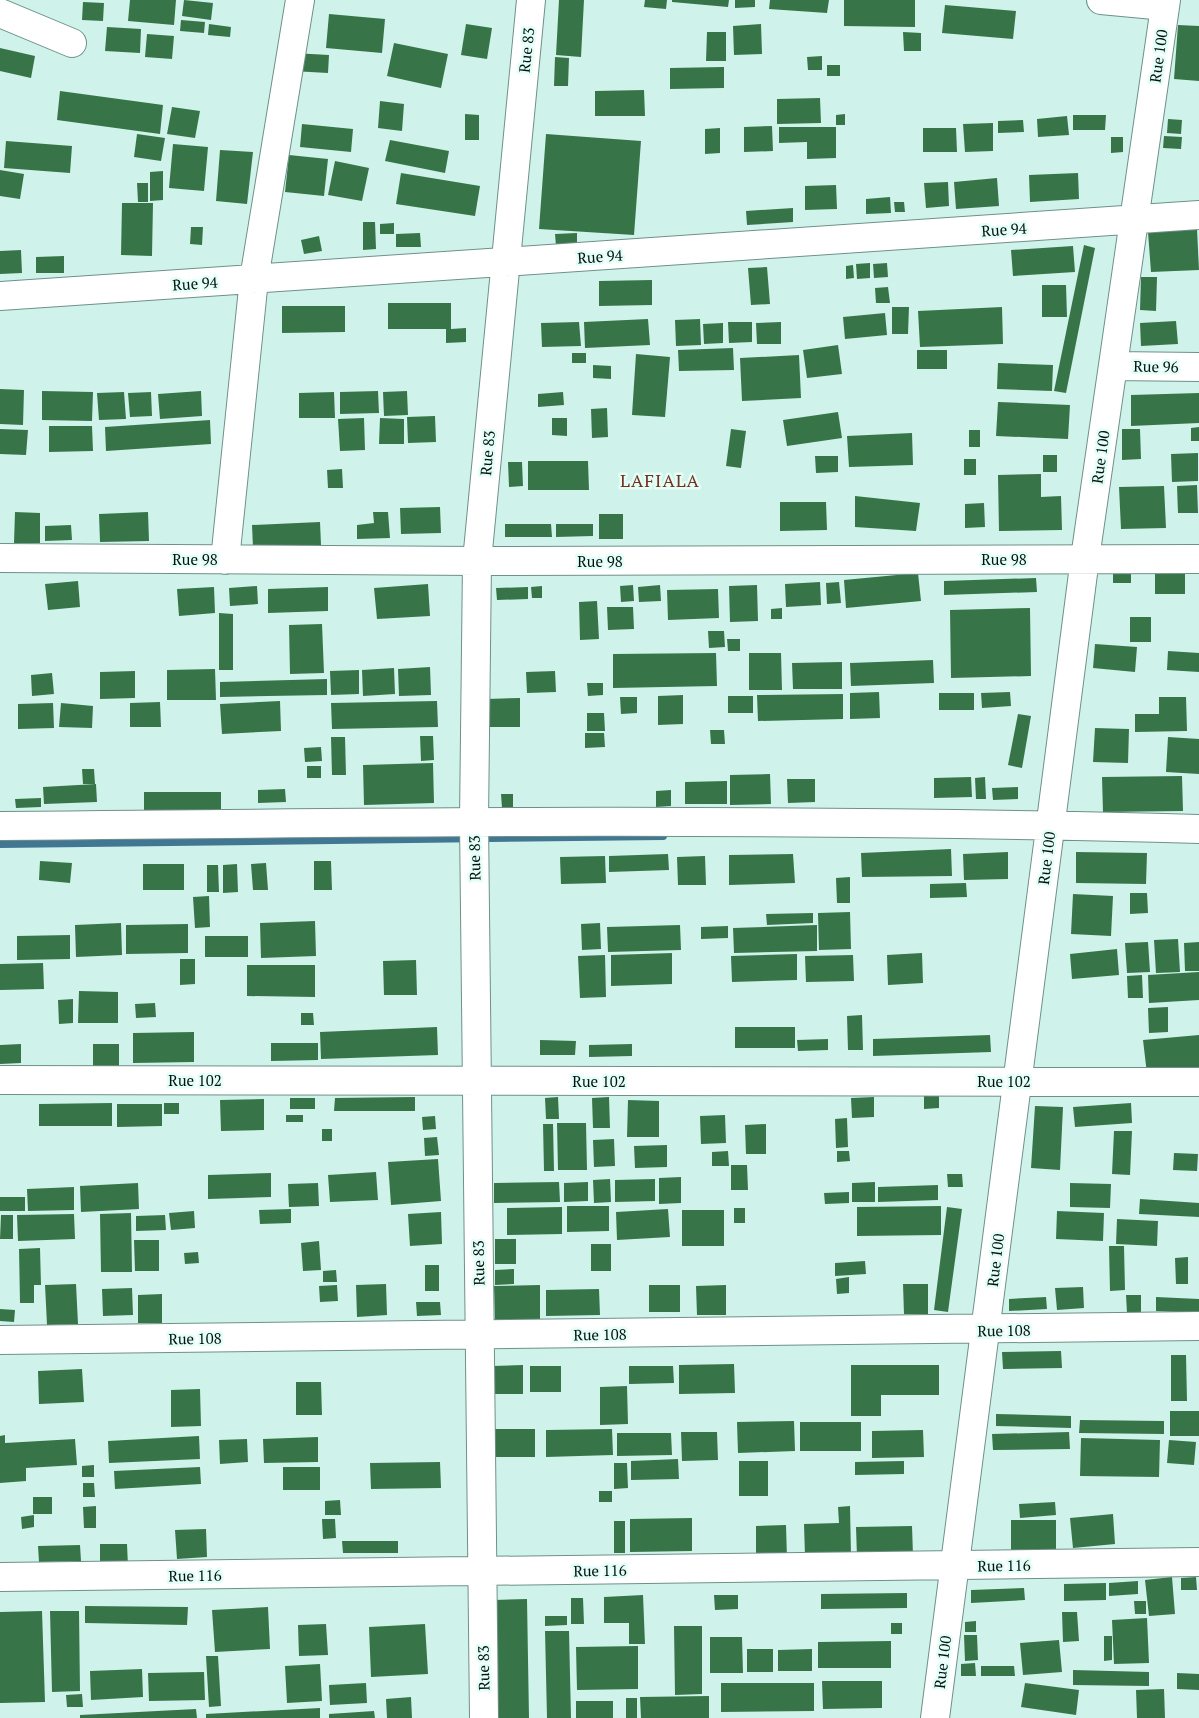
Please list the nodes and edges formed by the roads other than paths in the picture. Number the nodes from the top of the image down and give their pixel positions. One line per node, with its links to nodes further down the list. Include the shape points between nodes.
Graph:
1 (300, 0): 10 (street)
2 (531, 0): 9 (street, Rue 83)
3 (1100, 0): 4 (street)
4 (1165, 3): 8 (street, Rue 100)
5 (0, 13): 6 (street)
6 (72, 43)
7 (1199, 215): 8 (street, Rue 94)
8 (1134, 220): 9 (street, Rue 94); 12 (street, Rue 100)
9 (505, 262): 10 (street, Rue 94); 18 (street, Rue 83)
10 (254, 279): 11 (street, Rue 94); 17 (street)
11 (0, 296)
12 (1113, 366): 13 (street, Rue 96); 15 (street, Rue 100)
13 (1199, 367)
14 (0, 558): 17 (street, Rue 98)
15 (1085, 558): 16 (street, Rue 98); 18 (street, Rue 98); 20 (street, Rue 100)
16 (1199, 559)
17 (225, 560): 18 (street, Rue 98)
18 (477, 561): 19 (street, Rue 83)
19 (474, 821): 20 (street); 21 (street); 24 (street, Rue 83)
20 (1051, 825): 22 (street); 25 (street, Rue 100)
21 (0, 826)
22 (1199, 829)
23 (0, 1080): 24 (street, Rue 102)
24 (476, 1081): 25 (street, Rue 102); 29 (street, Rue 83)
25 (1018, 1081): 26 (street, Rue 102); 28 (street, Rue 100)
26 (1199, 1082)
27 (1199, 1326): 28 (street, Rue 108)
28 (986, 1330): 29 (street, Rue 108); 32 (street, Rue 100)
29 (479, 1335): 30 (street, Rue 108); 33 (street, Rue 83)
30 (0, 1340)
31 (1199, 1562): 32 (street, Rue 116)
32 (954, 1566): 33 (street, Rue 116); 36 (street, Rue 100)
33 (482, 1571): 34 (street, Rue 116); 35 (street, Rue 83)
34 (0, 1577)
35 (484, 1718)
36 (935, 1718)

